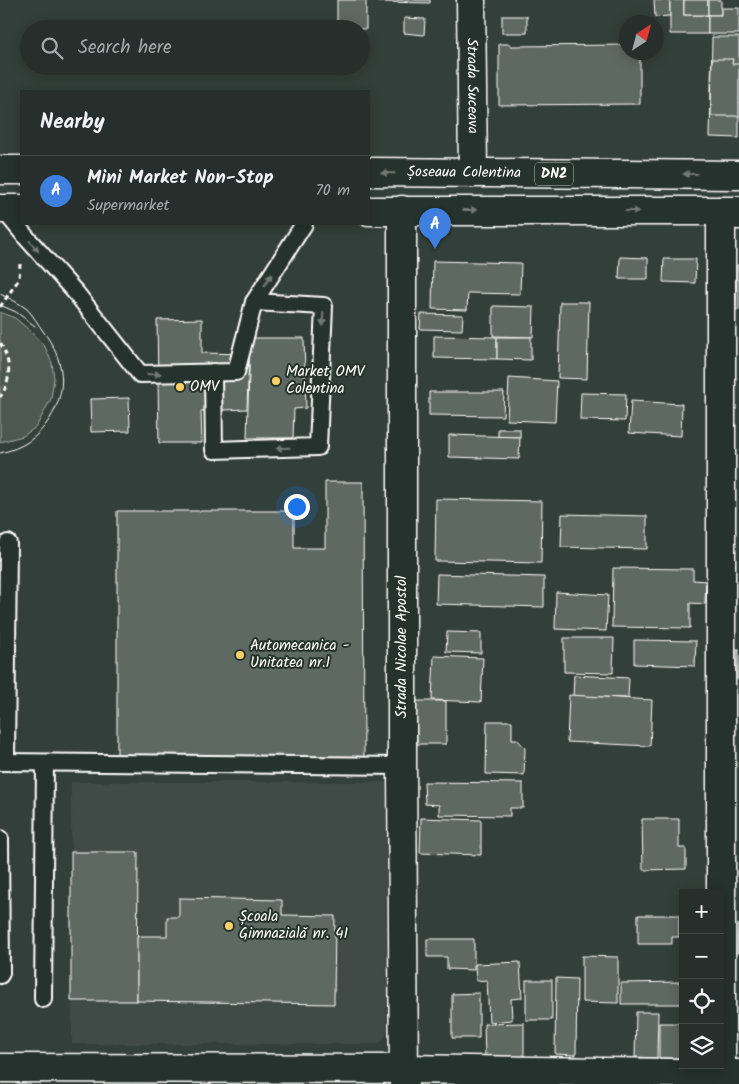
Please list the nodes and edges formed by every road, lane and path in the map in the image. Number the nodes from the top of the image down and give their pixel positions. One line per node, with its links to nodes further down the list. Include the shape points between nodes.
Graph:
1 (471, 0): 5 (street, Strada Suceava)
2 (0, 170): 3 (street)
3 (20, 170)
4 (370, 172): 5 (street, Șoseaua Colentina / DN2, one-way to 4)
5 (473, 173): 6 (street, Șoseaua Colentina / DN2, one-way to 5)
6 (739, 174)
7 (8, 209): 16 (lane, one-way to 16, via 25,236 76,293 140,374)
8 (402, 210): 9 (street); 10 (street, one-way to 10); 21 (street, Strada Nicolae Apostol)
9 (370, 211)
10 (733, 212): 28 (street)
11 (303, 225): 13 (lane, one-way to 11)
12 (20, 260): 14 (path, via 19,279)
13 (254, 302): 16 (lane, via 236,372); 16 (lane, one-way to 16, via 324,306 318,447 214,450)
14 (0, 307)
15 (0, 343): 17 (path, via 9,372)
16 (213, 372)
17 (0, 397)
18 (8, 543): 19 (lane)
19 (3, 762): 20 (lane)
20 (45, 763): 21 (lane); 24 (lane)
21 (402, 766): 26 (street, Strada Nicolae Apostol)
22 (0, 839): 23 (lane)
23 (0, 975)
24 (42, 999)
25 (0, 1068): 27 (street)
26 (404, 1076): 27 (street); 28 (street)
27 (195, 1077)
28 (727, 1077)

